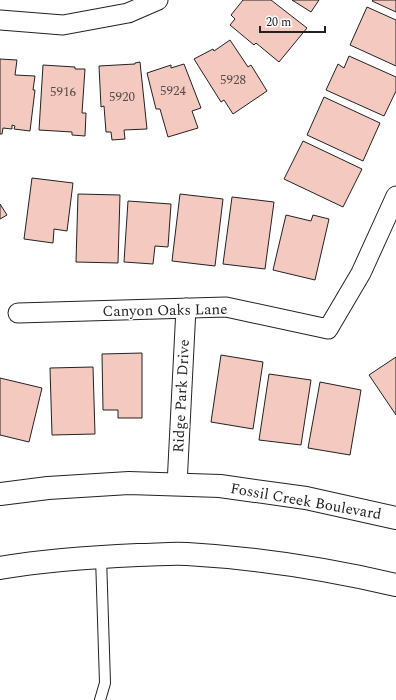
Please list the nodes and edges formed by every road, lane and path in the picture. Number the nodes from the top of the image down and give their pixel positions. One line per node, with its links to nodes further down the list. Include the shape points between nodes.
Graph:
1 (158, 0): 2 (street, via 128,13 63,25)
2 (0, 20)
3 (396, 196): 4 (street, Canyon Oaks Lane, via 361,273 328,329 226,306)
4 (186, 308): 5 (street, Canyon Oaks Lane); 6 (street, Ridge Park Drive)
5 (18, 313)
6 (177, 485): 7 (main road, Fossil Creek Boulevard, via 130,483); 8 (main road, Fossil Creek Boulevard, via 220,486 306,498)
7 (0, 494)
8 (396, 518)
9 (101, 557): 10 (main road, via 35,562); 11 (main road, via 186,554 346,573); 12 (lane, via 105,683)
10 (0, 568)
11 (396, 585)
12 (100, 700)

